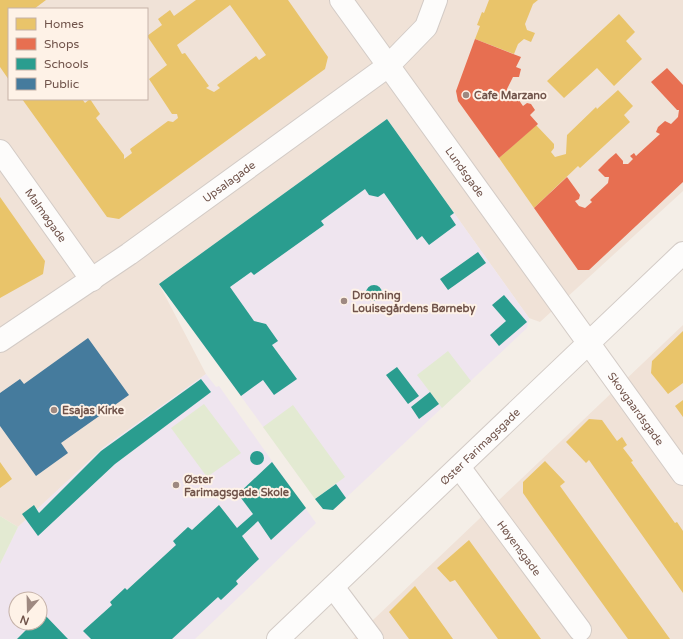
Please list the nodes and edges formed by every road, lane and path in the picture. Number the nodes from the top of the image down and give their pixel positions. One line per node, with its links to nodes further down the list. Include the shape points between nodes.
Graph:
1 (341, 0): 3 (street, Lundsgade)
2 (436, 0): 3 (street, Upsalagade, via 426,27)
3 (388, 66): 6 (street, Upsalagade); 8 (street, Lundsgade)
4 (0, 151): 6 (street, Malmøgade)
5 (683, 254): 8 (street, Øster Farimagsgade)
6 (92, 280): 7 (street, Upsalagade)
7 (0, 341)
8 (589, 343): 9 (street, Øster Farimagsgade); 10 (street, Skovgaardsgade)
9 (459, 467): 11 (street, Øster Farimagsgade); 12 (street, Høyensgade)
10 (683, 474)
11 (333, 587): 13 (street, Øster Farimagsgade); 14 (street)
12 (580, 630)
13 (278, 639)
14 (372, 639)

